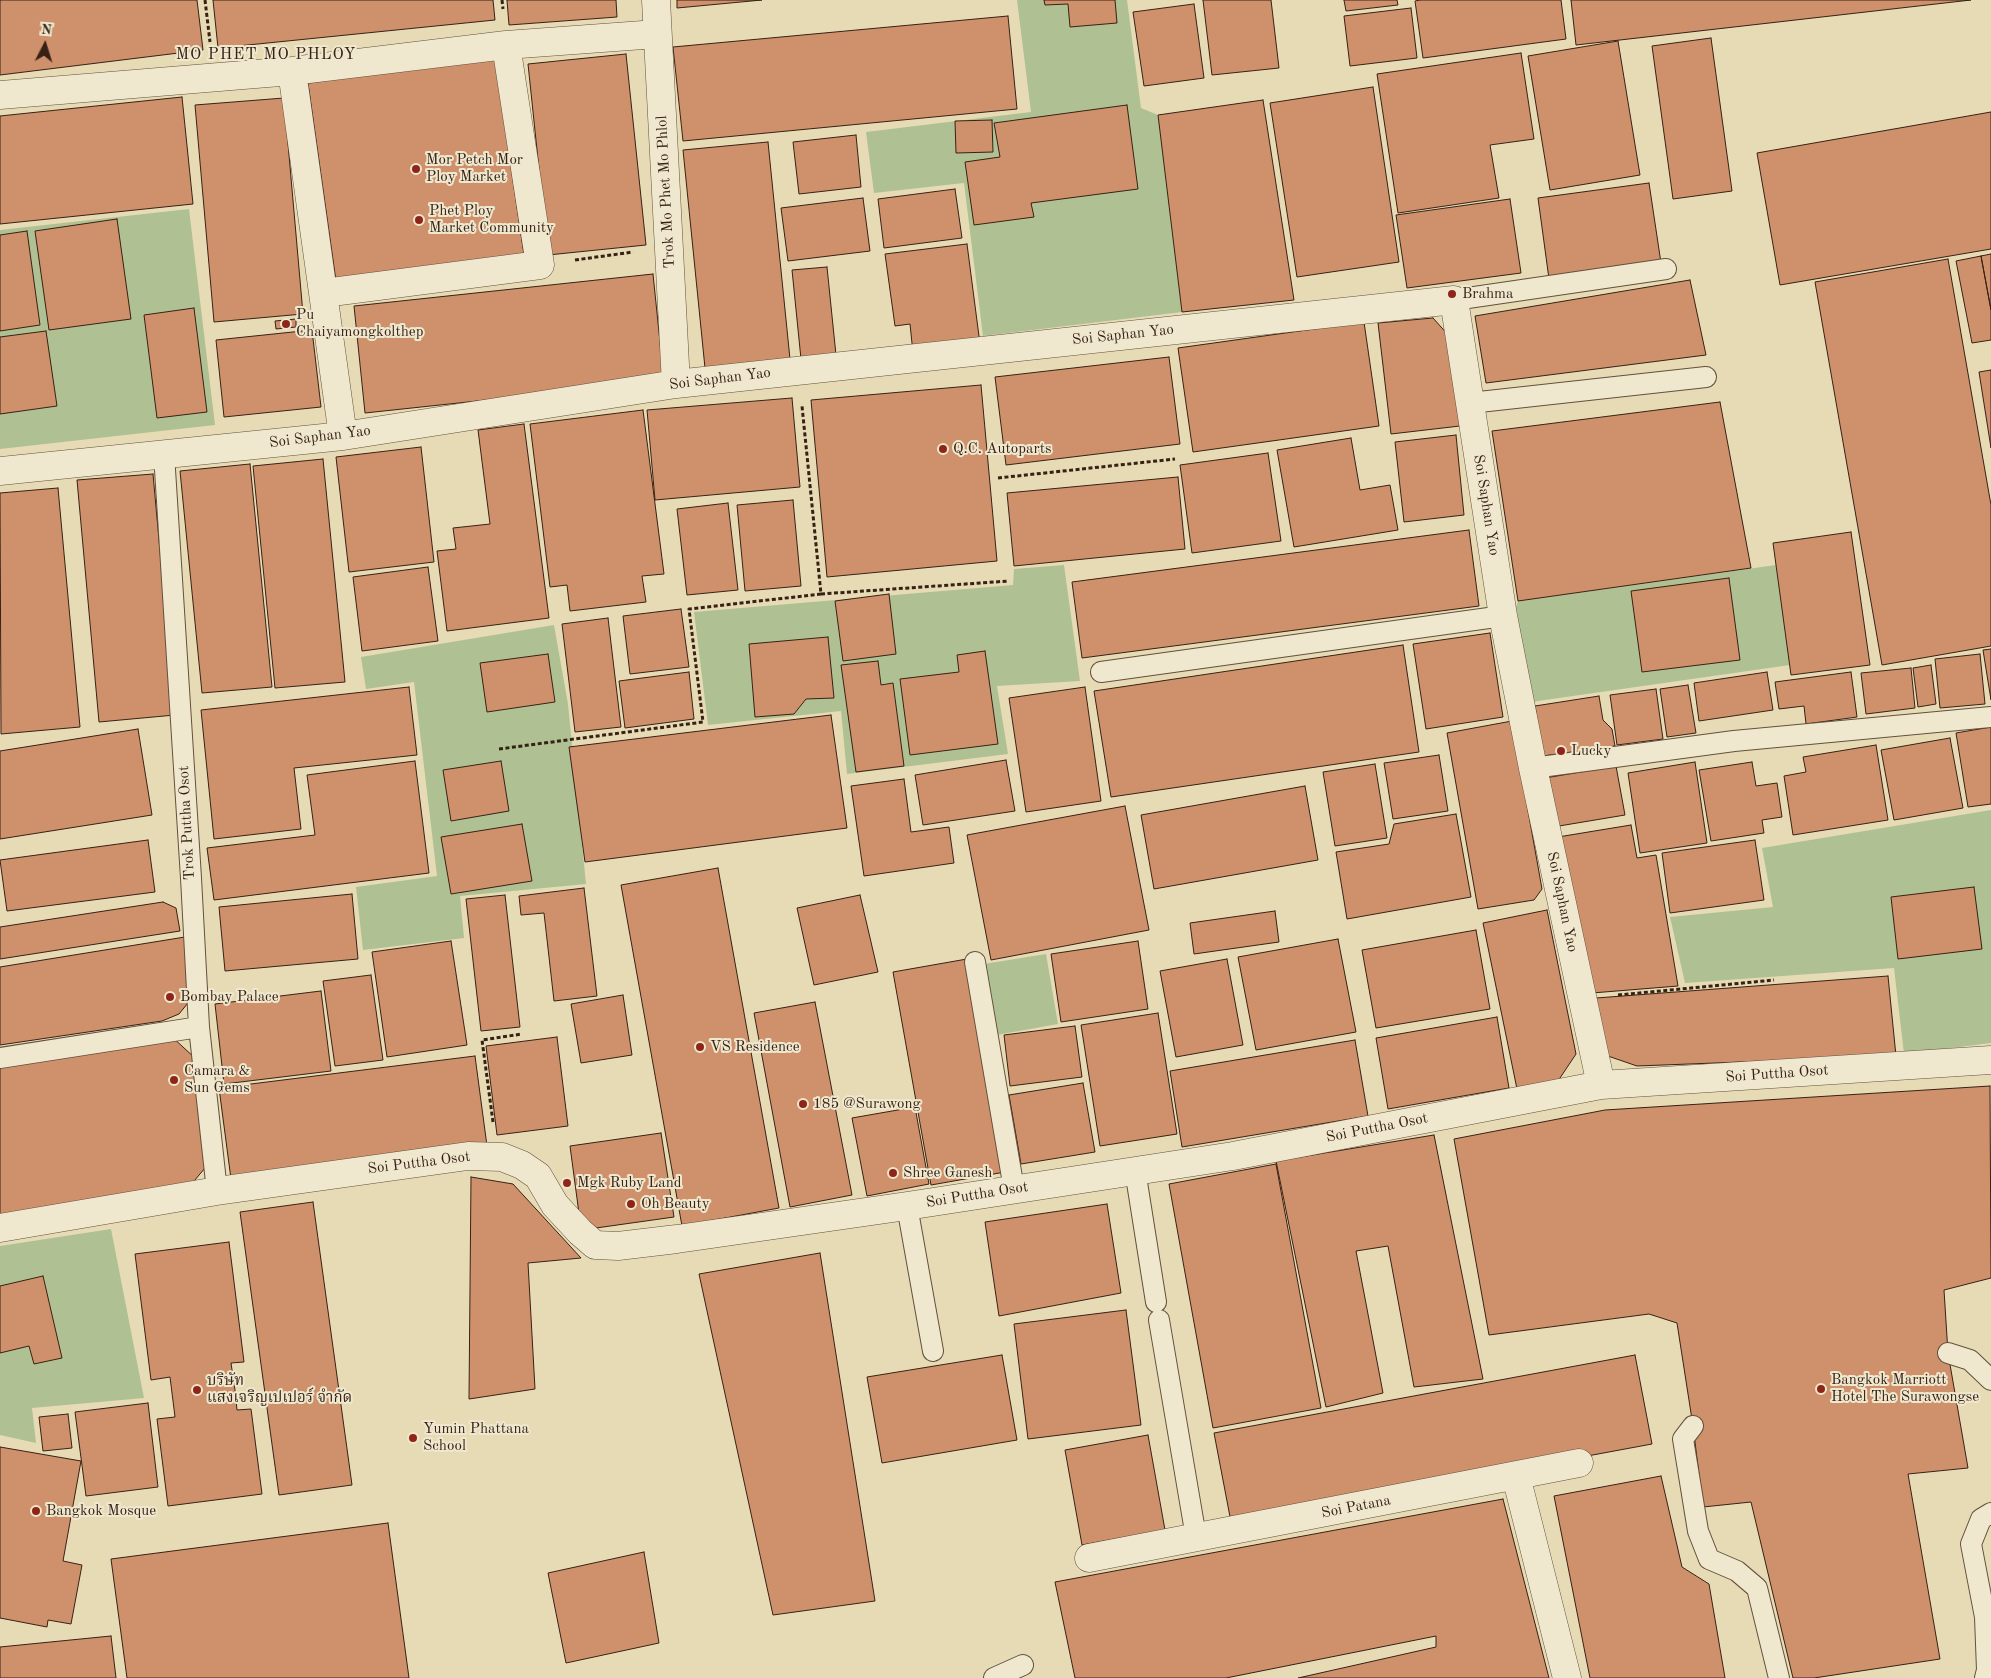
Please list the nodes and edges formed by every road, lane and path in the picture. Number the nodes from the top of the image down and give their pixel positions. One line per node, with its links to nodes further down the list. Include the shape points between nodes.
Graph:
1 (205, 0): 6 (path)
2 (656, 0): 3 (street, Trok Mo Phet Mo Phlol)
3 (657, 34): 4 (street); 8 (street, Trok Mo Phet Mo Phlol)
4 (506, 44): 5 (street); 9 (street)
5 (292, 71): 6 (street); 11 (street)
6 (214, 76): 7 (street)
7 (0, 95)
8 (669, 247): 9 (path); 15 (street, Trok Mo Phet Mo Phlol)
9 (540, 265): 11 (street)
10 (1666, 269): 12 (lane)
11 (324, 293): 17 (street)
12 (1454, 300): 13 (street, Soi Saphan Yao); 16 (street, Soi Saphan Yao)
13 (798, 370): 15 (street, Soi Saphan Yao); 23 (path)
14 (1706, 377): 16 (lane)
15 (676, 384): 17 (street, Soi Saphan Yao)
16 (1470, 403): 24 (street, Soi Saphan Yao)
17 (343, 436): 18 (street, Soi Saphan Yao)
18 (164, 454): 20 (street, Soi Saphan Yao); 32 (lane, Trok Puttha Osot)
19 (1175, 459): 21 (path)
20 (0, 471)
21 (998, 478)
22 (1008, 580): 23 (path)
23 (821, 594): 27 (path, via 689,609 703,722)
24 (1503, 616): 25 (lane); 28 (street, Soi Saphan Yao)
25 (1101, 672)
26 (1991, 717): 28 (lane, via 1734,741)
27 (499, 749)
28 (1533, 768): 31 (street, Soi Saphan Yao)
29 (975, 962): 39 (lane)
30 (1774, 980): 31 (path)
31 (1582, 998): 36 (street, Soi Saphan Yao)
32 (199, 1027): 34 (lane); 40 (lane, Trok Puttha Osot)
33 (522, 1034): 37 (path, via 482,1040)
34 (0, 1058)
35 (1991, 1060): 36 (street, Soi Puttha Osot)
36 (1600, 1085): 38 (street, Soi Puttha Osot, via 1232,1156)
37 (494, 1128)
38 (1135, 1170): 39 (street, Soi Puttha Osot); 50 (lane)
39 (1014, 1189): 41 (street, Soi Puttha Osot)
40 (217, 1191): 41 (street, Soi Puttha Osot, via 468,1156 502,1157 538,1176 555,1205 595,1245 618,1246); 42 (street, Soi Puttha Osot)
41 (907, 1206): 43 (lane)
42 (0, 1228)
43 (933, 1351)
44 (1948, 1353): 45 (lane, via 1970,1360)
45 (1991, 1380)
46 (1693, 1426): 55 (lane, via 1683,1438 1698,1530 1710,1559 1737,1571 1757,1588)
47 (1579, 1463): 48 (street, Soi Patana)
48 (1516, 1476): 50 (street, Soi Patana); 54 (street)
49 (1991, 1513): 56 (lane, via 1981,1519 1971,1544 1986,1617)
50 (1196, 1537): 51 (street, Soi Patana)
51 (1089, 1558)
52 (1023, 1665): 53 (lane)
53 (994, 1678)
54 (1566, 1678)
55 (1779, 1678)
56 (1985, 1678)

